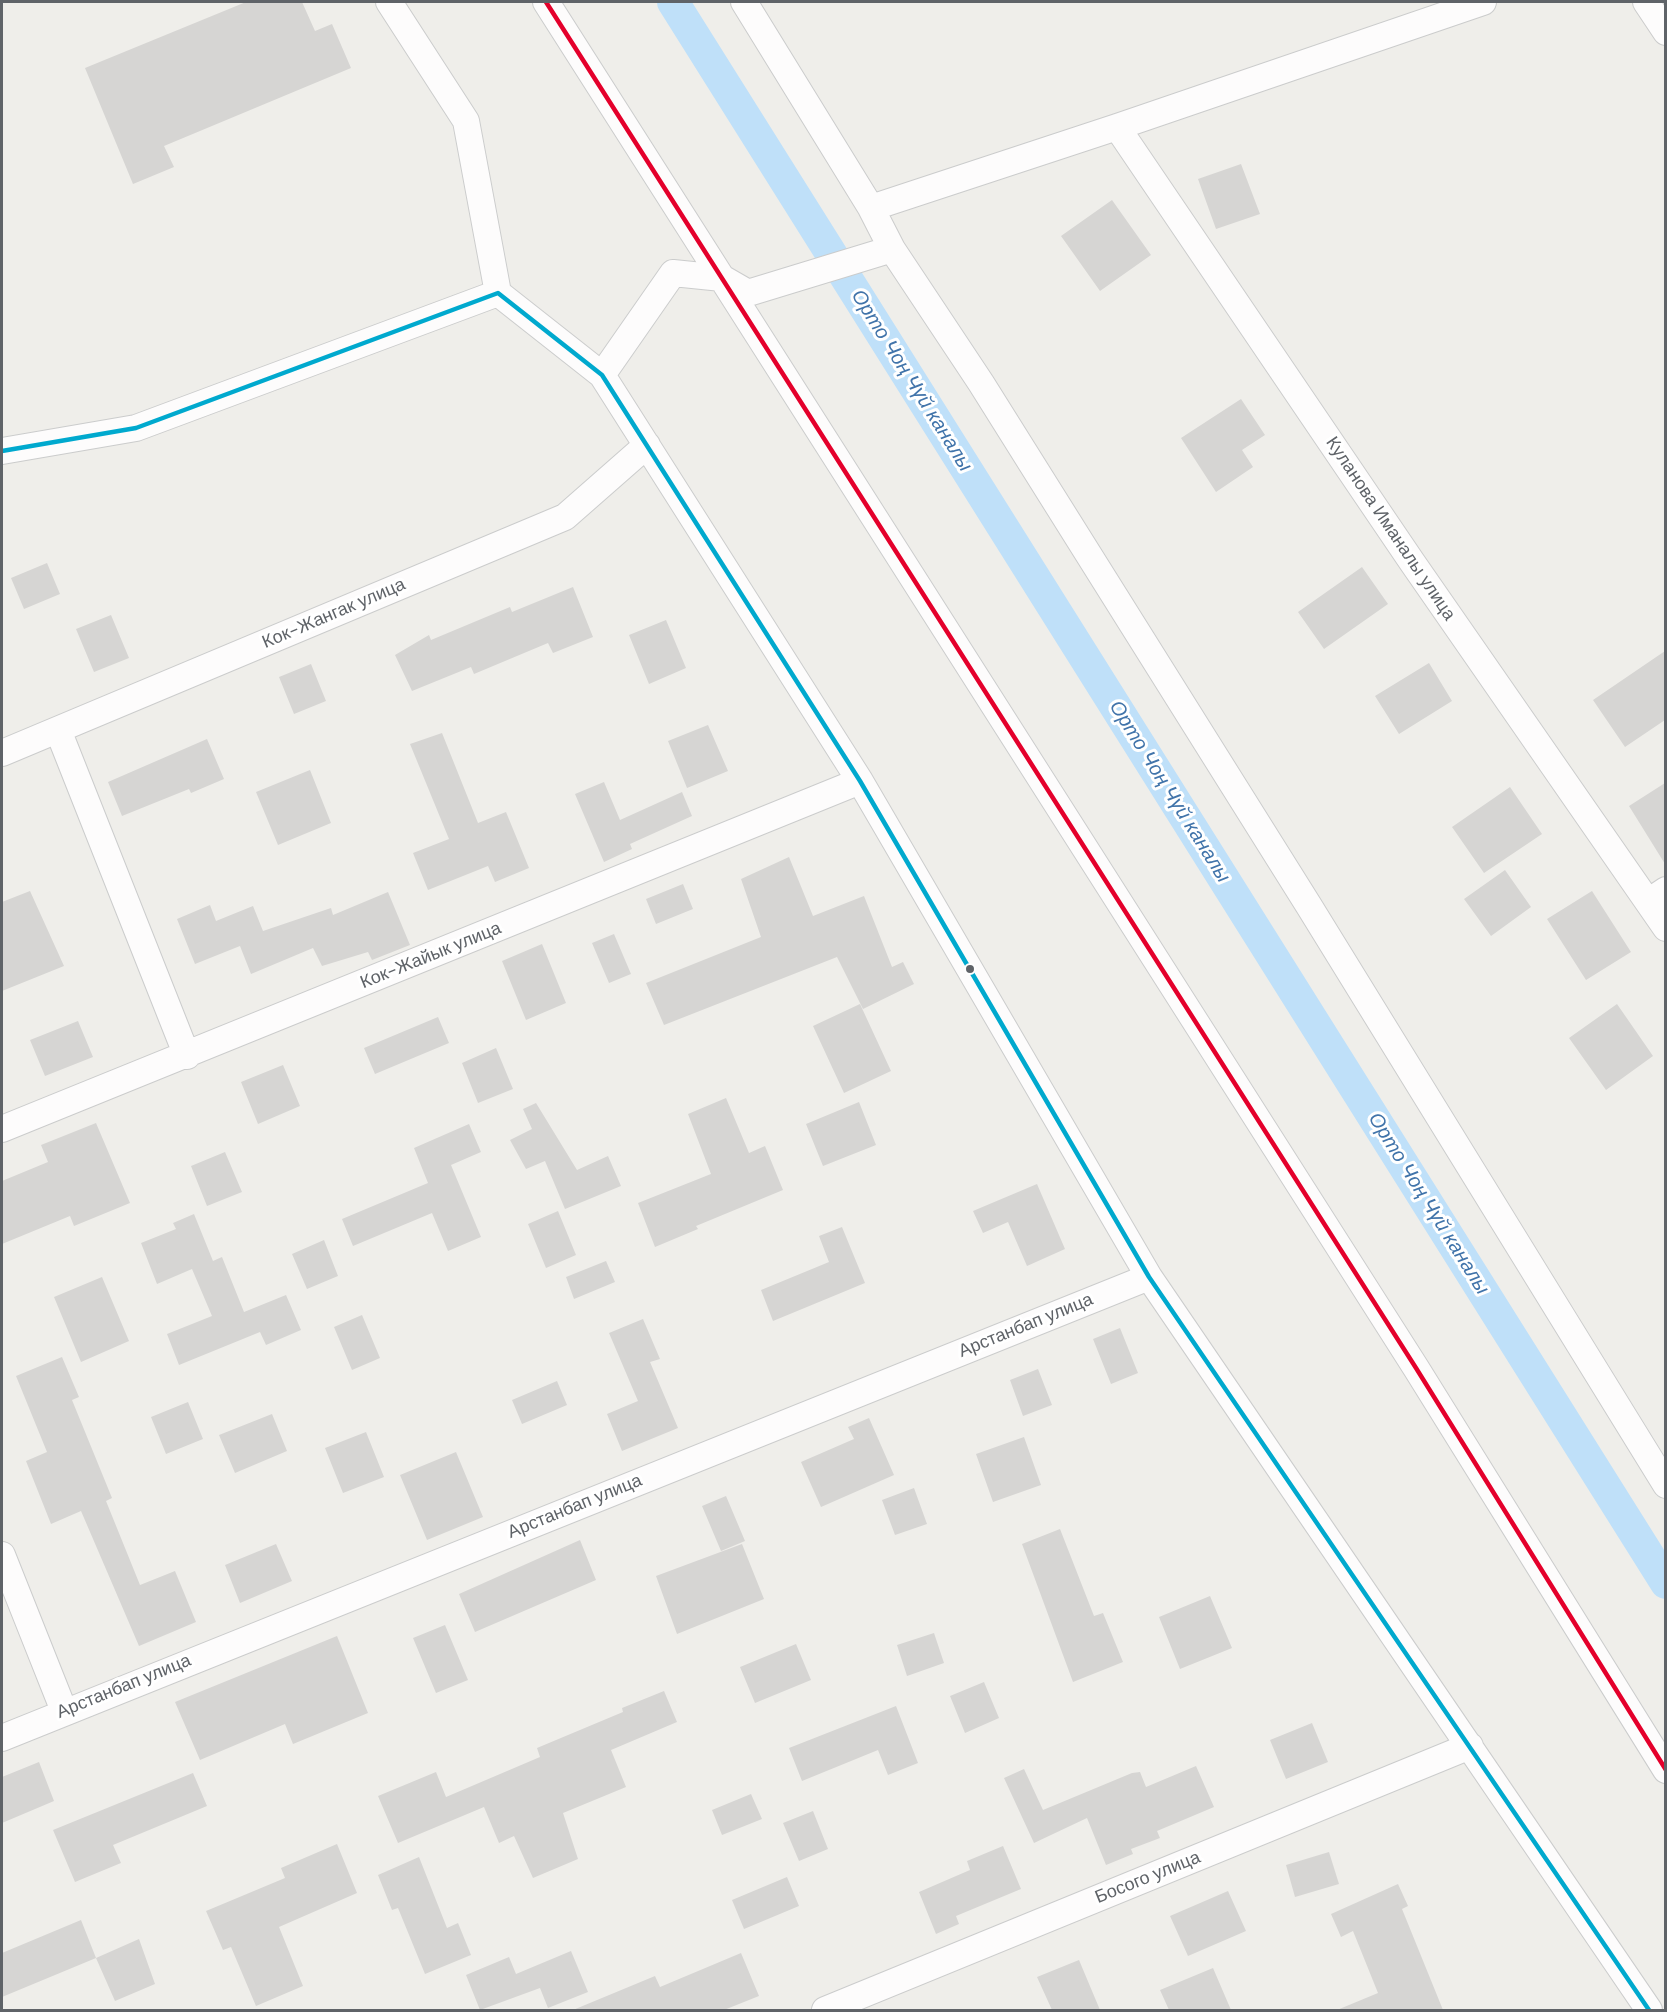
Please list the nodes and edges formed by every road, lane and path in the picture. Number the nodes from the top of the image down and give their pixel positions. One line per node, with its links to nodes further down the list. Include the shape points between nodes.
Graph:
1 (389, 2): 11 (street, via 465,121)
2 (546, 2): 10 (street)
3 (744, 2): 8 (street)
4 (1483, 2): 7 (street)
5 (1646, 2): 6 (street)
6 (1665, 32)
7 (1117, 127): 8 (street); 18 (street, Куланова Иманалы улица, via 1412,562)
8 (871, 208): 9 (street)
9 (891, 249): 10 (street, via 748,293); 23 (street, via 981,383 1316,916)
10 (722, 278): 12 (street, via 673,273); 28 (street, via 1416,1368)
11 (498, 293): 12 (street); 14 (street, via 136,428)
12 (602, 375): 13 (street)
13 (647, 445): 15 (street, Кок-Жангак улица, via 565,517); 17 (street)
14 (2, 451)
15 (58, 730): 16 (street, Кок-Жангак улица); 20 (street)
16 (2, 753)
17 (860, 781): 20 (street, Кок-Жайык улица); 22 (street)
18 (1657, 896): 19 (street, Куланова Иманалы улица)
19 (1665, 928)
20 (187, 1056): 21 (street, Кок-Жайык улица)
21 (2, 1129)
22 (1149, 1277): 25 (street, Арстанбап улица); 27 (street)
23 (1665, 1485)
24 (2, 1554): 25 (street)
25 (64, 1711): 26 (street, Арстанбап улица)
26 (2, 1738)
27 (1470, 1746): 29 (street, Босого улица); 30 (street)
28 (1665, 1770)
29 (825, 2010)
30 (1649, 2010)

